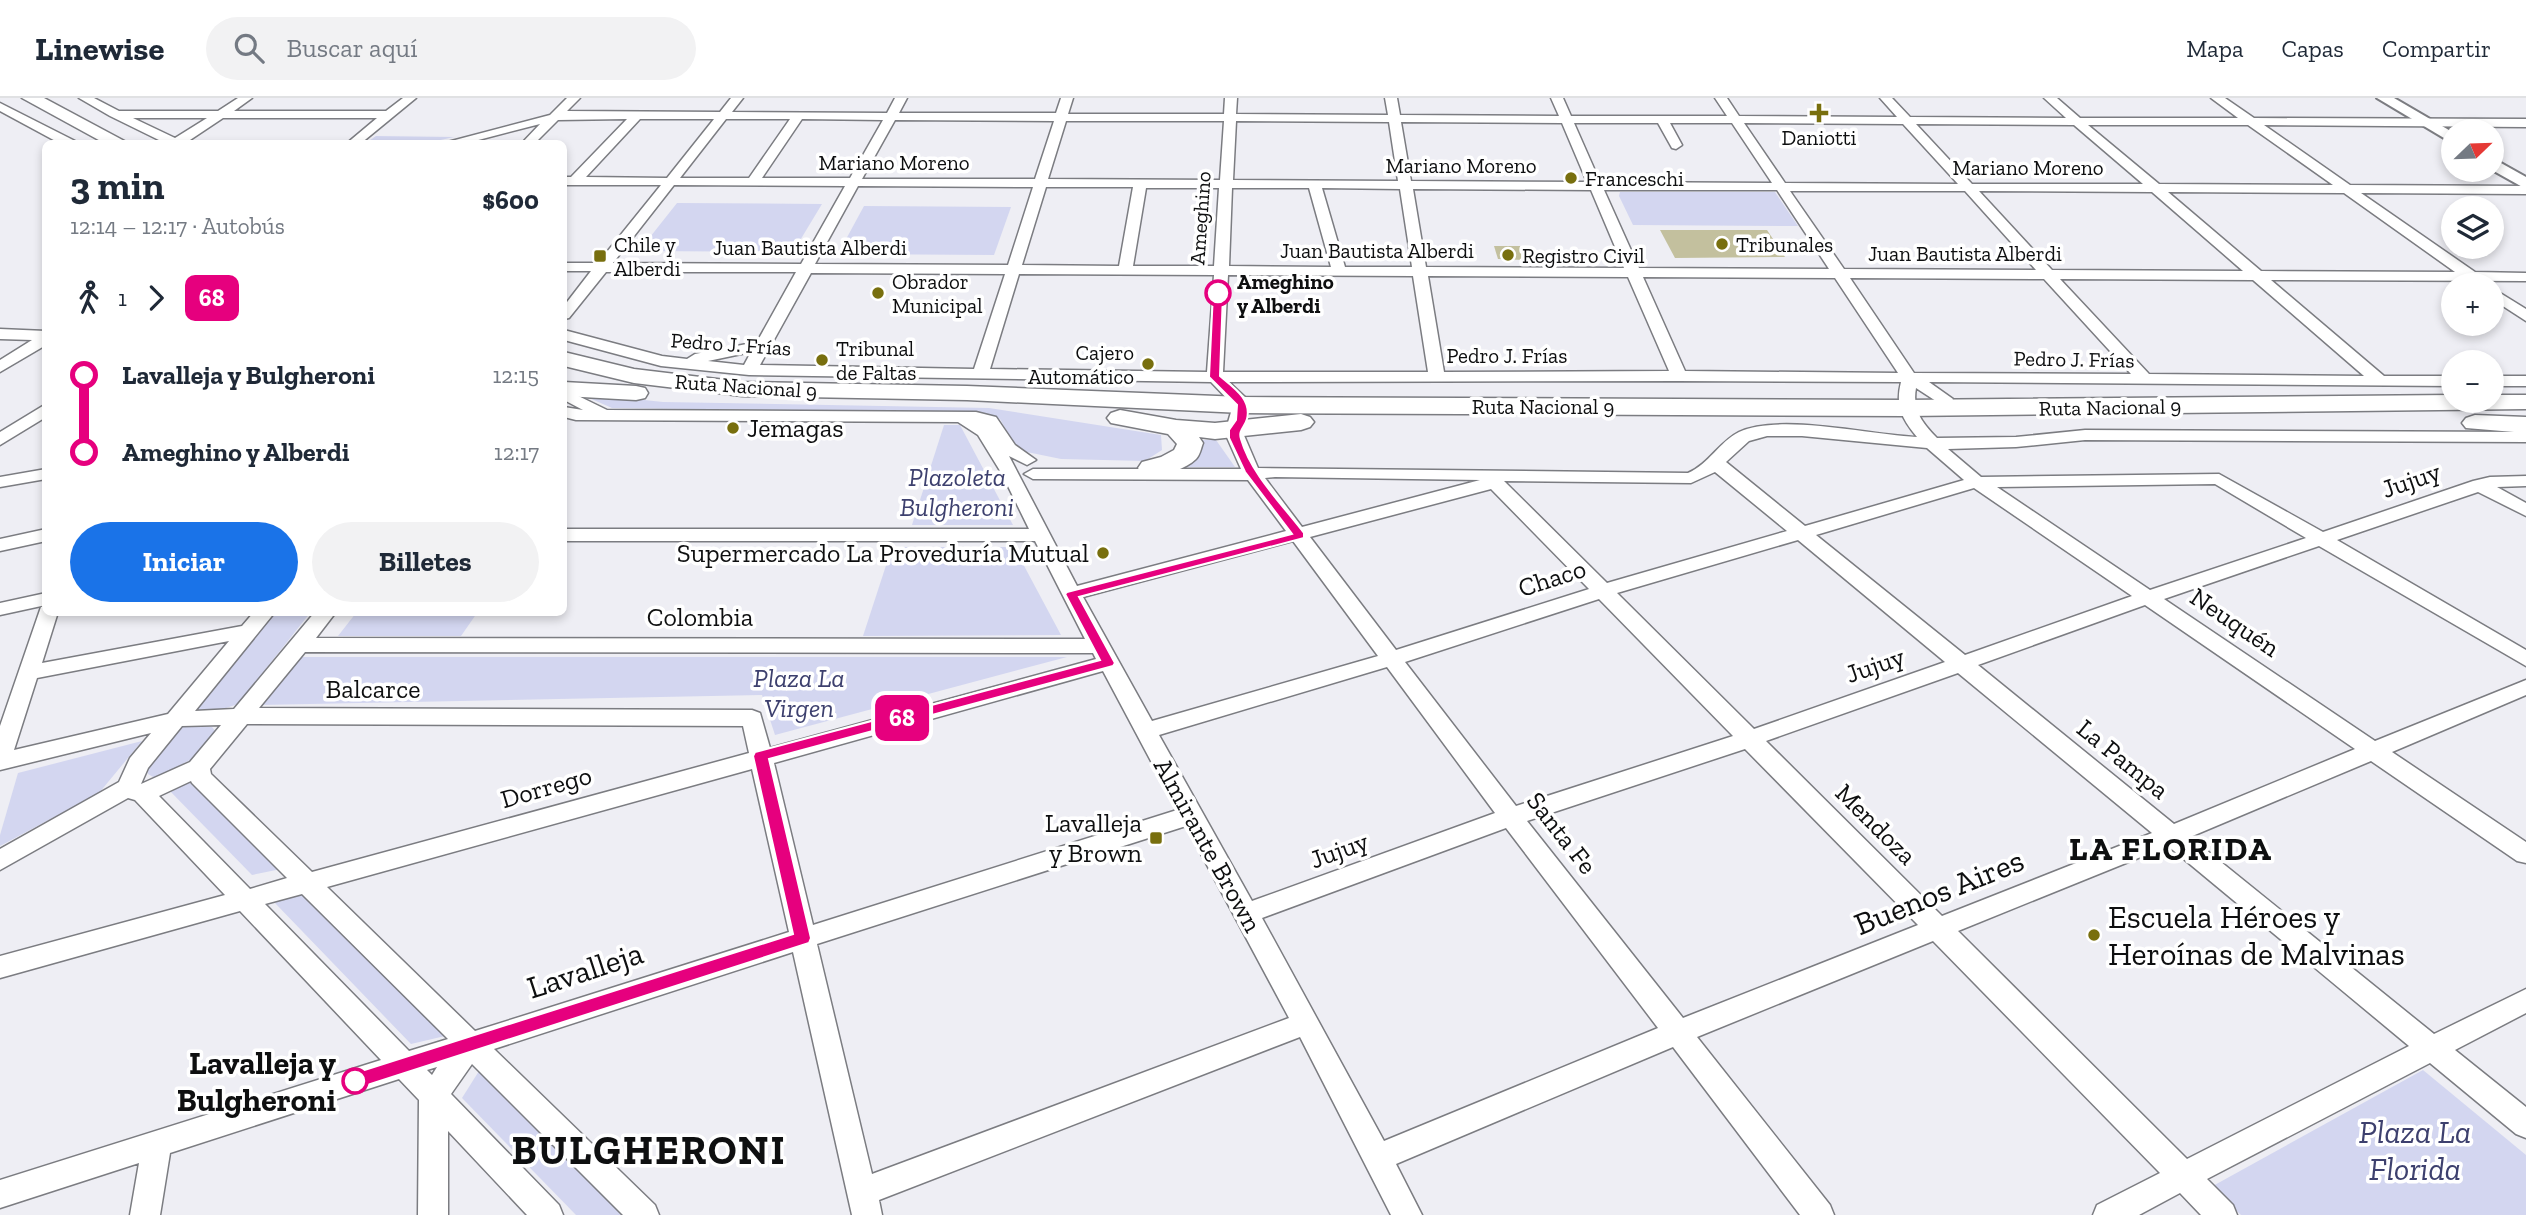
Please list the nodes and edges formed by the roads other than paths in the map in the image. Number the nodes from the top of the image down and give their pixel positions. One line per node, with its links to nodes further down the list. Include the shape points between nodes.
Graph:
1 (10, 98): 40 (highway)
2 (31, 98): 41 (highway)
3 (85, 98): 19 (street)
4 (246, 98): 20 (street)
5 (410, 98): 21 (street)
6 (574, 98): 22 (street)
7 (737, 98): 24 (street)
8 (901, 98): 26 (street)
9 (1067, 98): 27 (street)
10 (1231, 98): 28 (street, Ameghino)
11 (1391, 98): 29 (street)
12 (1557, 98): 30 (street)
13 (1721, 98): 32 (street, Neuquén)
14 (1886, 98): 33 (street)
15 (2050, 98): 34 (street)
16 (2217, 98): 35 (street)
17 (2384, 98): 36 (main road)
18 (0, 106): 39 (street)
19 (114, 114): 20 (street); 42 (street)
20 (221, 114): 21 (street); 43 (street)
21 (389, 115): 44 (street)
22 (557, 115): 23 (street); 45 (street); 46 (street)
23 (636, 116): 24 (street); 49 (street)
24 (724, 116): 25 (street); 50 (street)
25 (798, 116): 26 (street); 51 (street)
26 (891, 117): 27 (street); 52 (street)
27 (1061, 117): 28 (street); 53 (street)
28 (1230, 118): 29 (street); 56 (street, Ameghino)
29 (1394, 119): 30 (street); 58 (street)
30 (1565, 119): 31 (street); 59 (street)
31 (1662, 120): 32 (street); 47 (street)
32 (1737, 120): 33 (street); 60 (street, Neuquén)
33 (1908, 121): 34 (street); 61 (street)
34 (2079, 121): 35 (street); 62 (street)
35 (2252, 122): 36 (street); 63 (street)
36 (2425, 123): 37 (street); 38 (main road)
37 (2526, 123)
38 (2441, 132)
39 (64, 140)
40 (92, 140)
41 (113, 140)
42 (170, 140)
43 (181, 140)
44 (357, 140)
45 (461, 140)
46 (531, 140)
47 (1676, 145)
48 (2504, 170): 55 (main road)
49 (569, 181): 50 (street, Mariano Moreno)
50 (670, 182): 51 (street, Mariano Moreno); 66 (street)
51 (753, 182): 52 (street, Mariano Moreno)
52 (854, 183): 53 (street, Mariano Moreno); 67 (street)
53 (1040, 183): 54 (street, Mariano Moreno); 68 (street)
54 (1140, 184): 56 (street, Mariano Moreno); 69 (street)
55 (2526, 184)
56 (1224, 185): 57 (street, Mariano Moreno); 70 (street, Ameghino)
57 (1315, 185): 58 (street, Mariano Moreno); 71 (street)
58 (1406, 186): 59 (street, Mariano Moreno); 72 (street)
59 (1594, 186): 60 (street, Mariano Moreno); 73 (street)
60 (1782, 187): 61 (street, Mariano Moreno); 74 (street, Neuquén)
61 (1969, 188): 62 (street, Mariano Moreno); 76 (street)
62 (2157, 188): 63 (street, Mariano Moreno); 77 (street)
63 (2347, 189): 64 (street, Mariano Moreno); 75 (street)
64 (2526, 190)
65 (567, 267): 66 (street, Juan Bautista Alberdi)
66 (601, 267): 67 (street, Juan Bautista Alberdi); 82 (street)
67 (806, 268): 68 (street, Juan Bautista Alberdi); 88 (street)
68 (1013, 269): 69 (street, Juan Bautista Alberdi); 94 (street)
69 (1125, 270): 70 (street, Juan Bautista Alberdi)
70 (1219, 270): 71 (street, Juan Bautista Alberdi); 97 (street, Ameghino)
71 (1339, 271): 72 (street, Juan Bautista Alberdi)
72 (1421, 271): 73 (street, Juan Bautista Alberdi); 95 (street)
73 (1633, 272): 74 (street, Juan Bautista Alberdi); 96 (street)
74 (1840, 273): 76 (street, Juan Bautista Alberdi); 114 (street, Neuquén)
75 (2466, 273)
76 (2048, 274): 77 (street, Juan Bautista Alberdi); 98 (street)
77 (2258, 275): 80 (street, Juan Bautista Alberdi); 99 (street)
78 (2526, 276): 79 (street, Juan Bautista Alberdi)
79 (2504, 278)
80 (2441, 280)
81 (2504, 300): 83 (street)
82 (567, 311)
83 (2526, 316)
84 (0, 334): 86 (street)
85 (567, 336): 90 (street, Pedro J. Frías)
86 (42, 337)
87 (42, 340): 91 (street)
88 (763, 345): 90 (street); 92 (street)
89 (567, 360): 107 (highway, Ruta Nacional 9, via 634,376 742,389)
90 (676, 363): 92 (street, Pedro J. Frías)
91 (0, 368)
92 (749, 370): 94 (street, Pedro J. Frías)
93 (567, 371): 106 (highway, Ruta Nacional 9)
94 (981, 373): 97 (street, Pedro J. Frías)
95 (1437, 376): 96 (street, Pedro J. Frías); 97 (street, Pedro J. Frías)
96 (1679, 376): 114 (street, Pedro J. Frías)
97 (1214, 377): 105 (highway); 110 (street)
98 (2146, 381): 99 (street, Pedro J. Frías); 114 (street, Pedro J. Frías)
99 (2380, 381): 100 (street, Pedro J. Frías)
100 (2441, 381)
101 (2504, 381): 102 (street)
102 (2526, 381)
103 (567, 392): 106 (highway)
104 (567, 394): 116 (street)
105 (1191, 394): 107 (highway, via 1074,393); 110 (highway)
106 (718, 396): 107 (highway, Ruta Nacional 9)
107 (1033, 400): 110 (highway, Ruta Nacional 9); 121 (highway)
108 (2526, 402): 109 (highway, Ruta Nacional 9)
109 (2076, 407): 114 (highway, Ruta Nacional 9); 114 (highway, via 1945,399)
110 (1238, 411): 113 (highway, Ruta Nacional 9); 113 (highway, Ruta Nacional 9, via 1361,404); 121 (highway); 130 (street, Santa Fe, via 1235,438)
111 (2526, 411): 117 (highway, Ruta Nacional 9)
112 (42, 412): 124 (street)
113 (1774, 412): 114 (highway)
114 (1914, 412): 118 (highway, Ruta Nacional 9); 122 (highway); 125 (street, via 1890,441 1821,432 1759,433 1741,438); 132 (street, Neuquén)
115 (567, 413): 116 (street)
116 (605, 414): 119 (street)
117 (2250, 414): 118 (highway, Ruta Nacional 9); 120 (highway)
118 (2113, 415): 122 (highway)
119 (962, 417): 127 (street, via 990,421 1009,449); 128 (street, Almirante Brown, via 985,432)
120 (2526, 425)
121 (1176, 428): 126 (highway, via 1190,443 1186,454)
122 (1971, 435): 123 (street, via 2015,442 2085,435); 132 (street)
123 (2526, 437)
124 (0, 440)
125 (1717, 464): 131 (street, via 1691,478); 138 (street, La Pampa)
126 (1151, 468): 127 (street); 130 (street, via 1238,469)
127 (1032, 469): 128 (street); 130 (street); 136 (street)
128 (1010, 472): 136 (street, Almirante Brown)
129 (42, 475): 134 (street)
130 (1256, 478): 131 (street); 141 (street, Santa Fe)
131 (1492, 479): 141 (street); 145 (street, Mendoza)
132 (1976, 481): 138 (street, Chaco); 143 (street, via 2219,479); 147 (street, Neuquén)
133 (2526, 481): 135 (street, Jujuy)
134 (0, 482)
135 (2479, 485): 137 (street); 143 (street, Jujuy)
136 (1020, 495): 140 (street, Almirante Brown)
137 (2526, 510)
138 (1799, 533): 145 (street, Chaco); 158 (street, La Pampa)
139 (567, 535): 140 (street)
140 (1040, 535): 146 (street, Almirante Brown)
141 (1300, 535): 146 (street); 156 (street, Santa Fe)
142 (42, 537): 144 (street)
143 (2324, 540): 147 (street, Jujuy); 157 (street)
144 (0, 545)
145 (1602, 591): 156 (street, Chaco); 164 (street, Mendoza)
146 (1071, 594): 155 (street, Almirante Brown)
147 (2149, 597): 158 (street, Jujuy); 165 (street, Neuquén)
148 (42, 600): 149 (street)
149 (0, 609)
150 (47, 616): 159 (street)
151 (262, 616): 153 (street)
152 (323, 616): 154 (street)
153 (249, 631): 159 (street); 162 (street)
154 (300, 645): 155 (street, Colombia); 161 (street)
155 (1103, 654): 163 (street, Almirante Brown); 166 (street, Dorrego)
156 (1391, 659): 163 (street, Chaco); 171 (street, Santa Fe)
157 (2526, 659)
158 (1963, 664): 164 (street, Jujuy); 172 (street, La Pampa)
159 (28, 673): 167 (street)
160 (2526, 687): 165 (street, Buenos Aires)
161 (241, 716): 162 (street, Balcarce); 166 (street, Balcarce, via 752,718); 168 (street)
162 (177, 719): 167 (street, Balcarce); 169 (street, via 138,764)
163 (1145, 731): 170 (street, Almirante Brown)
164 (1750, 739): 171 (street, Jujuy); 178 (street, Mendoza)
165 (2373, 749): 172 (street, Buenos Aires); 173 (street, Neuquén)
166 (761, 756): 175 (street, Dorrego); 179 (street)
167 (0, 761)
168 (198, 768): 169 (street); 175 (street, via 200,777)
169 (136, 791): 174 (street); 176 (street)
170 (1191, 815): 177 (street, Almirante Brown); 179 (street, Lavalleja)
171 (1511, 817): 177 (street, Jujuy); 183 (street, Santa Fe)
172 (2171, 835): 178 (street, Buenos Aires); 185 (street, La Pampa)
173 (2526, 854)
174 (0, 861)
175 (309, 882): 176 (street, Dorrego); 184 (street)
176 (244, 899): 180 (street, Dorrego); 186 (street)
177 (1245, 915): 182 (street, Almirante Brown)
178 (1938, 928): 183 (street, Buenos Aires); 191 (street, Mendoza)
179 (803, 938): 184 (street, Lavalleja); 193 (street)
180 (0, 967)
181 (2526, 1000): 185 (street)
182 (1306, 1023): 190 (street, Almirante Brown); 193 (street)
183 (1679, 1032): 190 (street, Buenos Aires); 199 (street, Santa Fe)
184 (471, 1043): 186 (street, Lavalleja); 187 (street); 197 (street)
185 (2432, 1048): 188 (street, La Pampa); 191 (street)
186 (404, 1065): 187 (street); 189 (street, Lavalleja)
187 (433, 1096): 195 (street); 196 (street)
188 (2526, 1125)
189 (157, 1144): 192 (street, Lavalleja); 194 (street)
190 (1377, 1158): 198 (street, Almirante Brown)
191 (2183, 1176): 200 (street); 201 (street, Mendoza)
192 (0, 1194)
193 (864, 1203)
194 (145, 1215)
195 (433, 1215)
196 (548, 1215)
197 (644, 1215)
198 (1407, 1215)
199 (1819, 1215)
200 (2108, 1215)
201 (2222, 1215)

